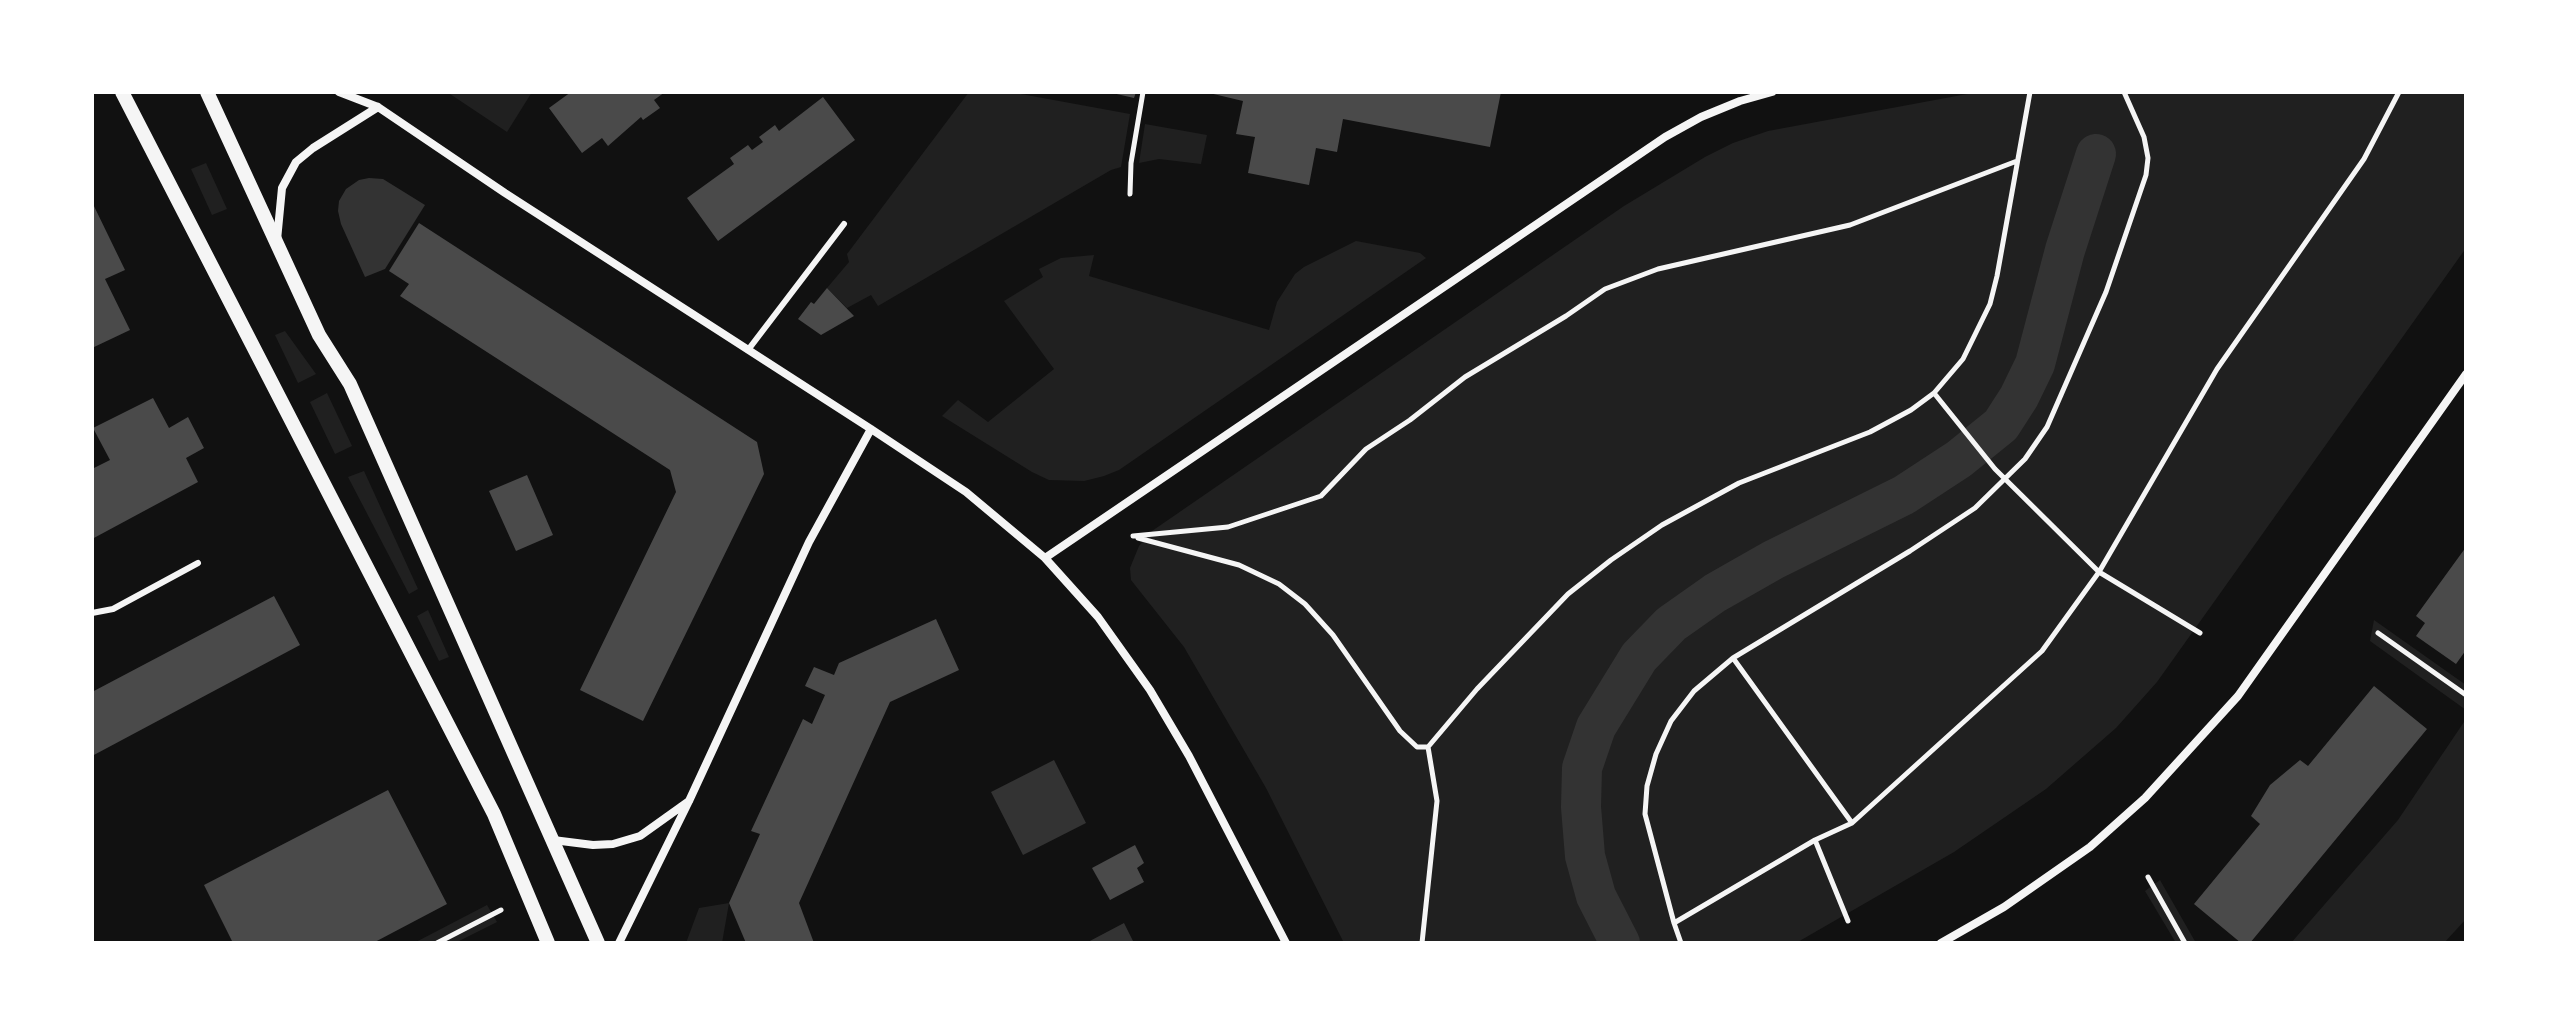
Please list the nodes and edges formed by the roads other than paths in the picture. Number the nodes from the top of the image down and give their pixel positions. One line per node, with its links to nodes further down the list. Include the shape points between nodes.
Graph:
1 (122, 92): 16 (street, via 494,814)
2 (207, 92): 7 (street)
3 (339, 92): 5 (street)
4 (1772, 92): 11 (street, via 1701,117 1665,137)
5 (378, 107): 7 (street, via 296,162 282,188); 8 (street)
6 (844, 224): 8 (lane)
7 (277, 241): 15 (street, via 319,335 350,384)
8 (748, 350): 10 (street)
9 (2466, 374): 20 (street, via 2238,696 2156,787 2090,847)
10 (871, 429): 11 (street, via 966,492); 14 (street, via 809,542)
11 (1045, 558): 19 (street, via 1098,617 1150,690)
12 (198, 563): 13 (lane, via 113,609)
13 (92, 613)
14 (689, 801): 15 (street, via 640,836 613,844); 18 (street)
15 (553, 840): 17 (street)
16 (548, 943)
17 (598, 943)
18 (619, 943)
19 (1286, 943)
20 (1941, 943)

